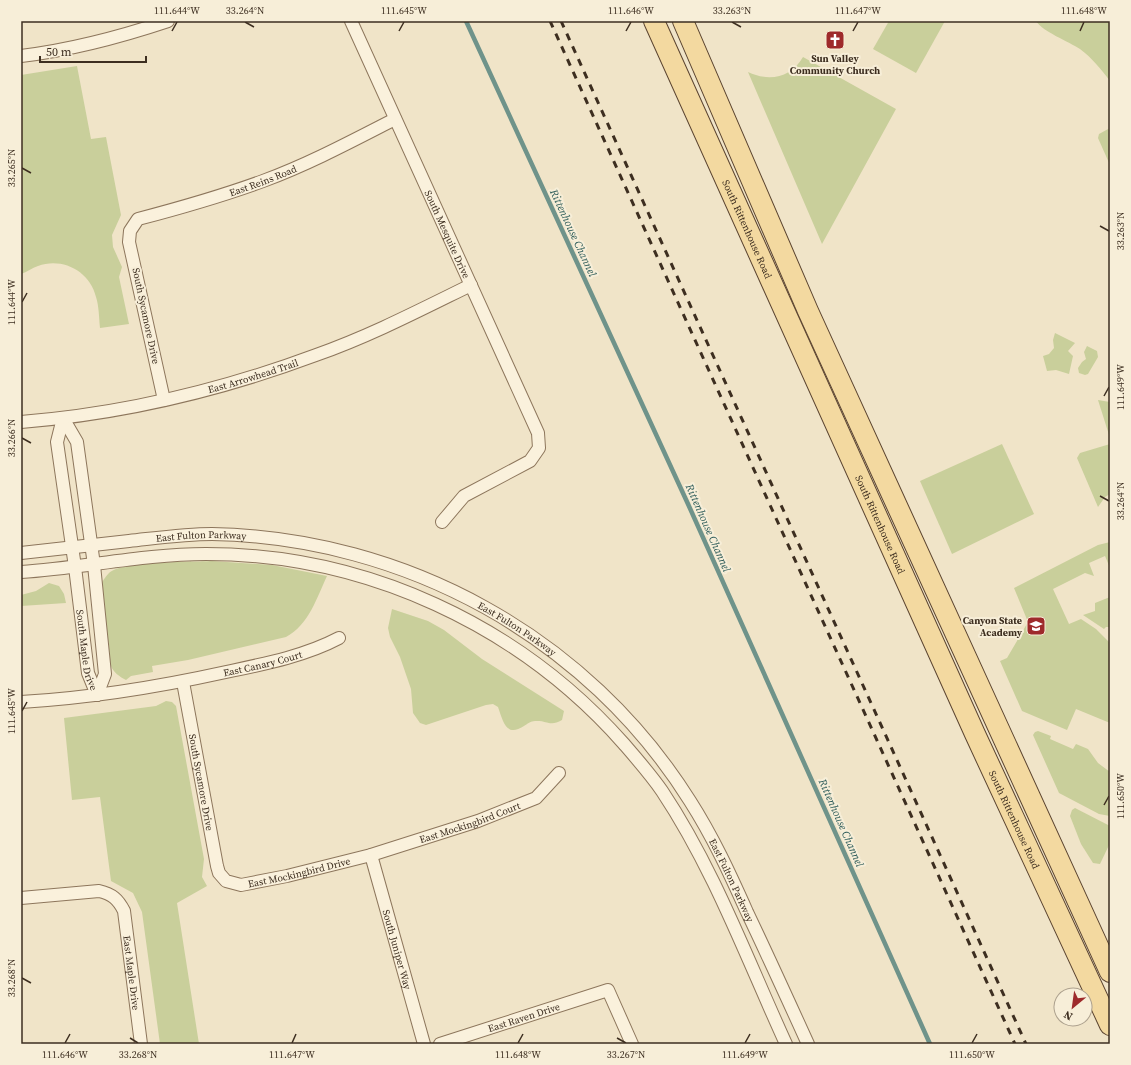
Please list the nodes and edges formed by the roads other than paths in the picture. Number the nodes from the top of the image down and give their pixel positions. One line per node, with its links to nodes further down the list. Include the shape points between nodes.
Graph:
1 (168, 21): 5 (street, via 64,49)
2 (351, 21): 6 (street, South Mesquite Drive)
3 (654, 21): 20 (main road, South Rittenhouse Road)
4 (683, 21): 19 (main road, via 805,304)
5 (21, 56)
6 (395, 119): 7 (street, East Reins Road, via 331,152 264,181 195,204 138,219); 8 (street, South Mesquite Drive)
7 (130, 231): 9 (street, South Sycamore Drive, via 129,242)
8 (471, 285): 9 (street, East Arrowhead Trail, via 397,322 316,355 244,380); 12 (street, South Mesquite Drive, via 538,433 538,448 530,461 464,496)
9 (164, 400): 10 (street, East Arrowhead Trail)
10 (63, 418): 11 (street, East Arrowhead Trail); 13 (street, South Maple Drive, via 77,442); 14 (street, South Maple Drive, via 57,442)
11 (21, 422)
12 (442, 522)
13 (91, 546): 14 (street, East Fulton Parkway); 16 (street, South Maple Drive); 36 (street, East Fulton Parkway, via 209,534 296,542 354,554 406,570 461,595 524,630 563,658 600,690 638,729 666,765 715,843)
14 (72, 548): 15 (street, East Fulton Parkway); 17 (street, South Maple Drive)
15 (21, 552)
16 (94, 565): 17 (street, East Fulton Parkway); 23 (street, South Maple Drive, via 105,674); 35 (street, East Fulton Parkway, via 173,555 206,554 312,564 346,572 418,596 495,635 531,658 606,724 661,789 712,880)
17 (75, 567): 18 (street, East Fulton Parkway); 23 (street, South Maple Drive, via 88,673)
18 (21, 572)
19 (947, 617): 20 (main road); 29 (main road)
20 (927, 626): 30 (main road, South Rittenhouse Road)
21 (339, 638): 22 (street, East Canary Court, via 314,650)
22 (183, 682): 23 (street, East Canary Court); 27 (street, South Sycamore Drive, via 217,866)
23 (97, 695): 24 (street, East Canary Court)
24 (21, 702)
25 (559, 773): 26 (street, East Mockingbird Court, via 536,798 478,821)
26 (371, 855): 27 (street, East Mockingbird Drive, via 240,885); 32 (street, South Juniper Way)
27 (226, 881)
28 (21, 898): 31 (street, East Maple Drive, via 99,891 111,894 120,901 124,911)
29 (1110, 972)
30 (1110, 1026)
31 (141, 1044)
32 (424, 1044)
33 (440, 1044): 34 (street, East Raven Drive, via 608,990)
34 (632, 1044)
35 (786, 1044)
36 (808, 1044)

